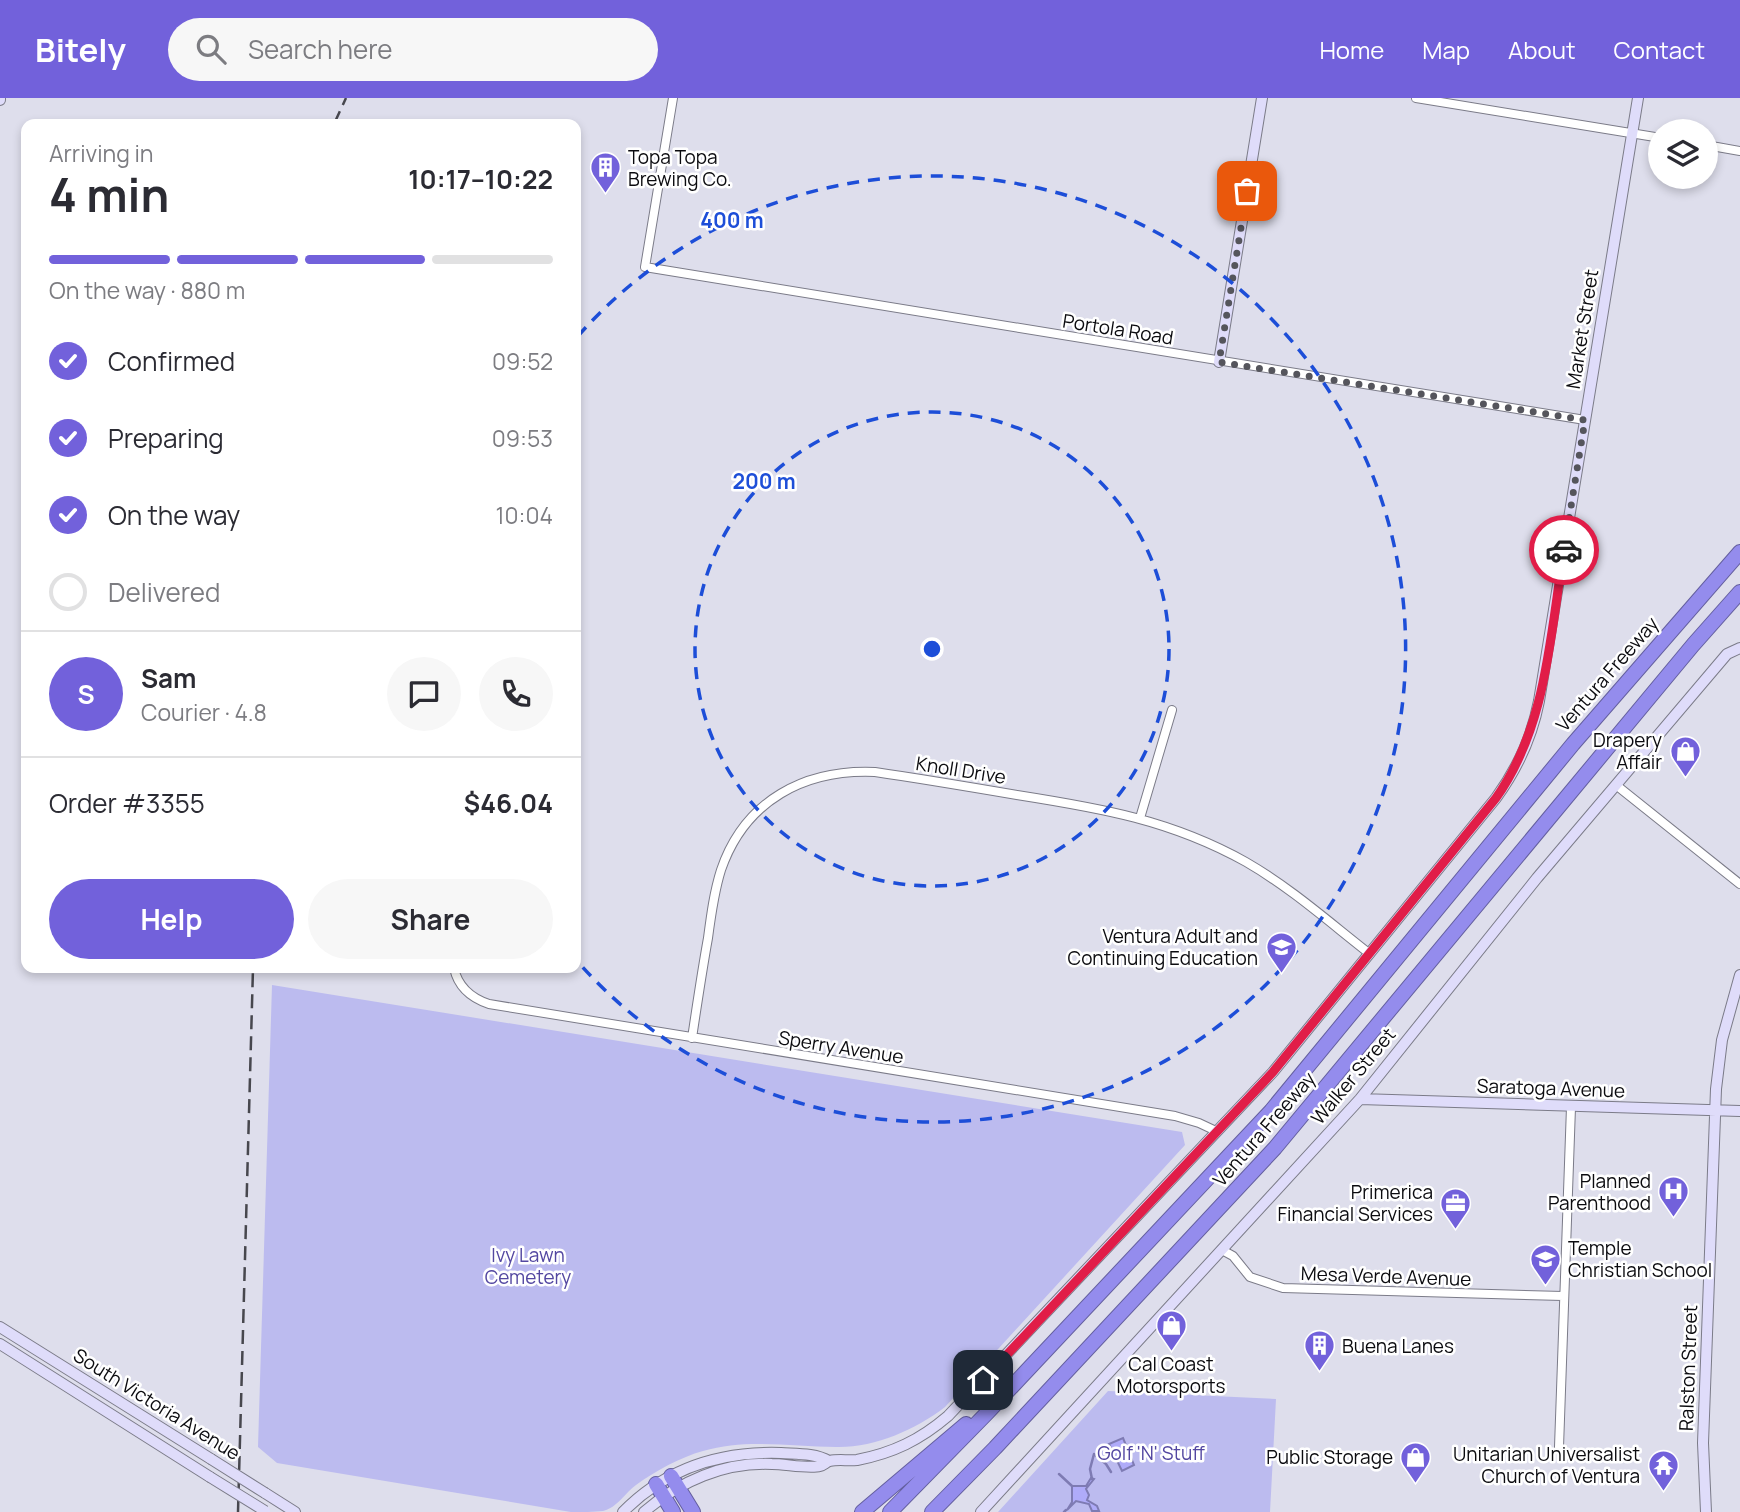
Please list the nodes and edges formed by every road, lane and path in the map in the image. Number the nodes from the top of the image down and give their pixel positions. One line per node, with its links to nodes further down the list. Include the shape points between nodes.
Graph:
1 (673, 98): 9 (street, Portola Road, via 645,267)
2 (1262, 98): 9 (street)
3 (1416, 98): 5 (street)
4 (1638, 98): 5 (street, Market Street)
5 (1632, 133): 6 (street); 10 (street, Market Street)
6 (1648, 136)
7 (1718, 147): 8 (street)
8 (1740, 150)
9 (1219, 362): 10 (street, Portola Road)
10 (1585, 420): 18 (street, Market Street, via 1538,708 1526,745 1486,812)
11 (1740, 552): 31 (highway, Ventura Freeway, via 1573,744 1271,1111)
12 (1740, 592): 32 (highway, Ventura Freeway, via 1275,1148)
13 (1737, 648): 15 (street, Walker Street, via 1727,654)
14 (1172, 710): 16 (street)
15 (1616, 785): 17 (street); 22 (street, Walker Street)
16 (1140, 818): 18 (street, Knoll Drive, via 1201,840 1265,873); 21 (street, Knoll Drive, via 876,772 830,773 798,784 757,812 728,852 715,893)
17 (1740, 884)
18 (1370, 954): 26 (street, Market Street, via 1273,1072)
19 (456, 973): 21 (street, Sperry Avenue, via 463,988 489,1004)
20 (1740, 975): 24 (street, Ralston Street, via 1722,1041)
21 (692, 1038): 26 (street, Sperry Avenue, via 1182,1118)
22 (1360, 1099): 23 (street, Saratoga Avenue); 27 (street, Walker Street)
23 (1571, 1107): 24 (street, Saratoga Avenue); 28 (street)
24 (1716, 1110): 25 (street, Saratoga Avenue); 47 (street, Ralston Street, via 1703,1454)
25 (1740, 1111)
26 (1216, 1131): 34 (street, Market Street, via 940,1423 911,1443 895,1451 820,1466 741,1465)
27 (1223, 1250): 28 (street, Mesa Verde Avenue, via 1250,1277 1283,1288); 46 (street, Walker Street)
28 (1563, 1296): 33 (street, via 1559,1447)
29 (0, 1327): 37 (street, South Victoria Avenue, bridge)
30 (0, 1343): 36 (street, South Victoria Avenue, bridge)
31 (988, 1412): 42 (highway, via 962,1427); 43 (highway, Ventura Freeway)
32 (995, 1448): 44 (highway, Ventura Freeway); 45 (highway)
33 (1564, 1457)
34 (675, 1482): 35 (street, Market Street); 41 (highway)
35 (660, 1490): 38 (street); 39 (street); 40 (highway)
36 (265, 1512)
37 (295, 1512)
38 (623, 1512)
39 (643, 1512)
40 (673, 1512)
41 (693, 1512)
42 (862, 1512)
43 (890, 1512)
44 (932, 1512)
45 (938, 1512)
46 (981, 1512)
47 (1706, 1512)

